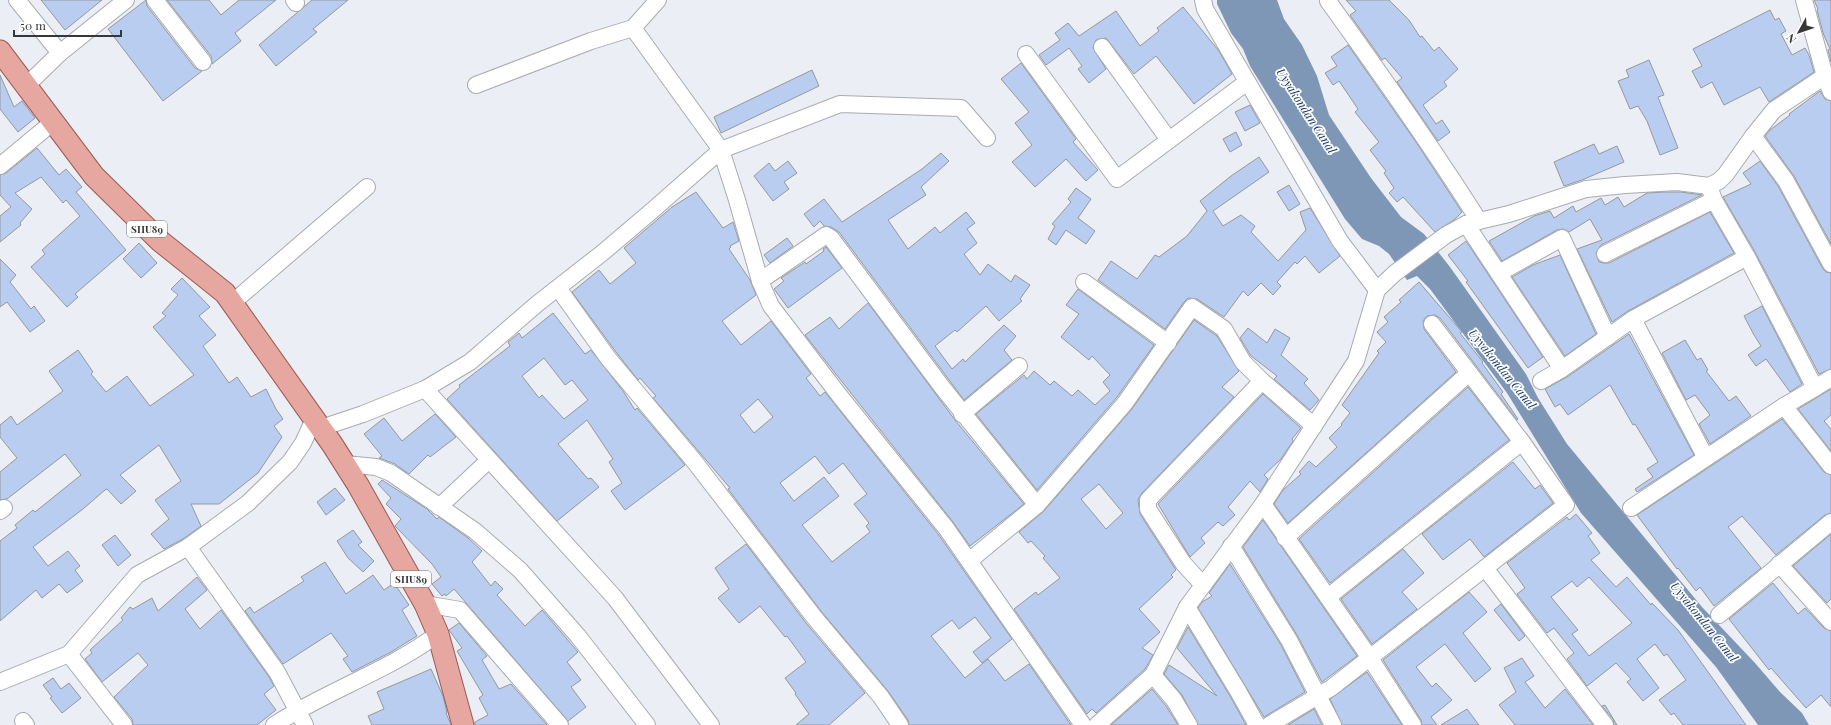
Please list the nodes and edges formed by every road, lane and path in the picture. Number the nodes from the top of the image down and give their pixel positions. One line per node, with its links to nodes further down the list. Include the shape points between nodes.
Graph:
1 (17, 0): 11 (street)
2 (126, 0): 11 (street)
3 (155, 0): 13 (street)
4 (658, 0): 8 (street)
5 (1204, 0): 15 (street, via 1205,9)
6 (1328, 0): 27 (street, via 1398,98)
7 (1804, 0): 14 (street)
8 (633, 28): 16 (street, via 591,41); 23 (street)
9 (1102, 47): 22 (street)
10 (0, 51): 17 (main road, SHU89)
11 (60, 53): 17 (street)
12 (1026, 54): 22 (street, via 1117,179)
13 (203, 62)
14 (1825, 76): 18 (street); 20 (street, via 1774,110)
15 (1247, 82): 22 (street); 35 (street, via 1340,241)
16 (476, 85)
17 (26, 86): 19 (main road, SHU89)
18 (1831, 92)
19 (53, 122): 24 (street); 36 (main road, SHU89, via 94,176 160,241 225,293)
20 (1753, 136): 26 (street); 30 (street, via 1786,181)
21 (987, 138): 23 (street, via 961,108 840,104)
22 (1169, 140)
23 (721, 150): 32 (street); 34 (street)
24 (0, 166)
25 (367, 187): 36 (street)
26 (1712, 193): 27 (street, via 1677,182 1625,184 1586,189 1509,214); 28 (street); 29 (street)
27 (1473, 222): 31 (street); 35 (street, via 1439,240)
28 (1605, 254)
29 (1747, 257): 37 (street); 47 (street)
30 (1831, 263)
31 (1498, 272): 39 (street, via 1562,238); 42 (street)
32 (760, 281): 50 (street, via 826,235 831,238); 66 (street, via 771,306 781,320 946,528)
33 (1084, 282): 40 (street)
34 (558, 288): 48 (street, via 470,362); 89 (street, via 608,358 694,462 814,617 881,697)
35 (1377, 290): 51 (street, via 1356,361)
36 (232, 303): 52 (main road, SHU89)
37 (1633, 319): 39 (street); 54 (street)
38 (1432, 324): 43 (street)
39 (1608, 337): 42 (street)
40 (1168, 343): 45 (street, via 1192,307 1224,329 1243,362); 59 (street, via 1125,403)
41 (1019, 366): 50 (street)
42 (1562, 369): 46 (street)
43 (1469, 373): 53 (street); 63 (street)
44 (1831, 378): 47 (street)
45 (1262, 381): 51 (street); 69 (street, via 1148,500 1148,509 1183,563)
46 (1542, 381)
47 (1815, 388): 49 (street)
48 (425, 389): 52 (street); 55 (street)
49 (1784, 406): 54 (street); 57 (street)
50 (962, 414): 59 (street)
51 (1314, 426): 58 (street)
52 (322, 430): 56 (main road, SHU89); 65 (street, via 303,443 290,462 248,503)
53 (1522, 442): 68 (street, via 1566,505); 70 (street)
54 (1706, 458): 61 (street)
55 (489, 460): 60 (street); 88 (street, via 615,598)
56 (345, 464): 60 (street, via 376,467 391,473); 71 (main road, SHU89)
57 (1831, 466)
58 (1263, 504): 63 (street); 64 (street)
59 (1037, 505): 66 (street)
60 (439, 507): 87 (street, via 475,531 520,570 578,636)
61 (1632, 508)
62 (1831, 522): 67 (street)
63 (1285, 538): 70 (street)
64 (1231, 546): 69 (street); 80 (street, via 1289,640)
65 (188, 547): 76 (street, via 137,575); 81 (street, via 277,672)
66 (969, 561): 90 (street)
67 (1779, 564): 73 (street); 74 (street)
68 (1485, 568): 77 (street); 97 (street)
69 (1203, 585): 72 (street)
70 (1328, 598): 77 (street)
71 (425, 604): 75 (main road, SHU89); 86 (street, via 460,610)
72 (1186, 607): 78 (street); 93 (street)
73 (1829, 614)
74 (1719, 615)
75 (438, 634): 81 (street, via 417,650); 85 (main road, SHU89)
76 (69, 654): 79 (street); 82 (street)
77 (1370, 658): 80 (street); 96 (street)
78 (1153, 675): 91 (street); 92 (street, via 1174,700)
79 (0, 682)
80 (1318, 697): 94 (street); 95 (street)
81 (298, 709): 83 (street); 84 (street)
82 (124, 725)
83 (274, 725)
84 (305, 725)
85 (463, 725)
86 (560, 725)
87 (647, 725)
88 (711, 725)
89 (900, 725)
90 (1083, 725)
91 (1098, 725)
92 (1189, 725)
93 (1257, 725)
94 (1269, 725)
95 (1333, 725)
96 (1413, 725)
97 (1605, 725)

